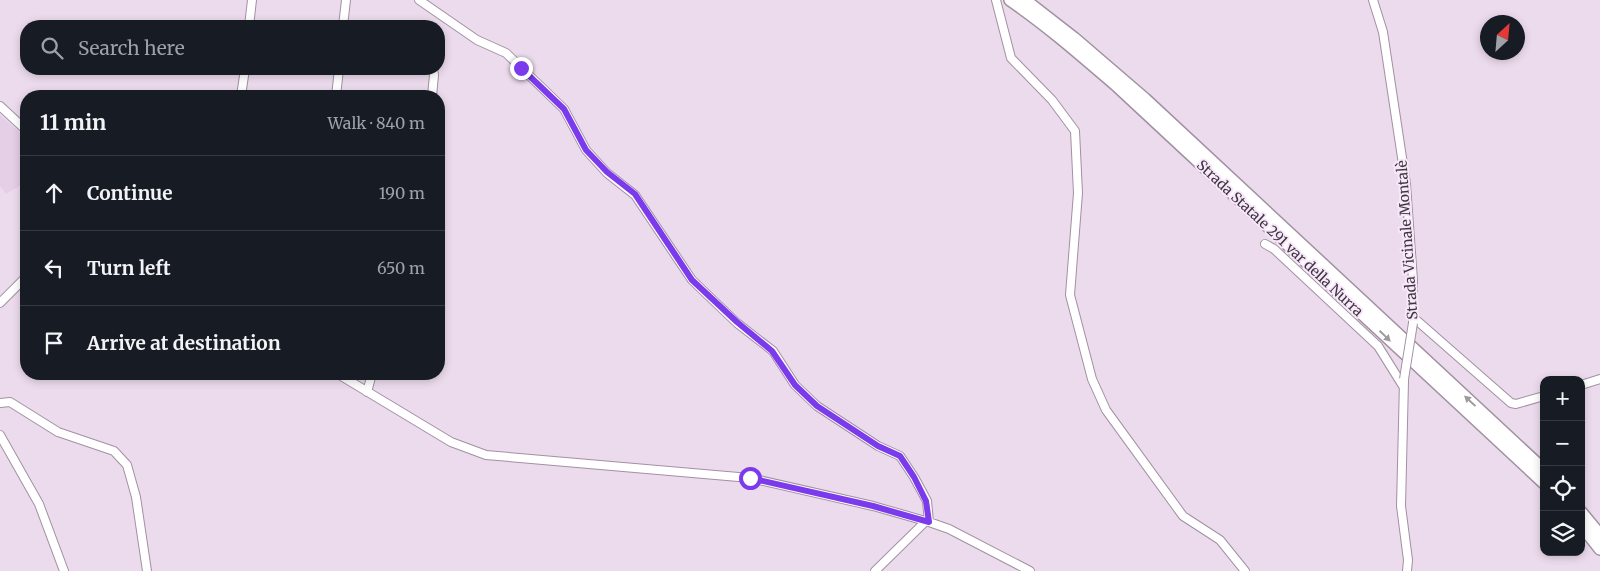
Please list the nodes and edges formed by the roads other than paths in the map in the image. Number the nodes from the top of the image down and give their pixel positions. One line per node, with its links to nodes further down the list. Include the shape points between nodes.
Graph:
1 (252, 0): 8 (street)
2 (346, 0): 9 (street)
3 (419, 0): 34 (street, via 477,40 506,53 564,109 586,150 635,194 692,280 772,351 795,385 817,406 878,446 900,456 926,501)
4 (996, 0): 42 (street, via 1011,58 1052,100 1074,131 1078,193 1070,295 1092,379 1106,410 1183,516 1220,540)
5 (1010, 0): 32 (highway, Strada Statale 291 var della Nurra, one-way to 32, via 1117,86)
6 (1025, 0): 31 (highway, Strada Statale 291 var della Nurra, one-way to 6, via 1145,99)
7 (1373, 0): 21 (street, Strada Vicinale Montalè, via 1383,32 1406,184)
8 (250, 20)
9 (344, 20)
10 (244, 75): 13 (street)
11 (338, 75): 14 (street)
12 (434, 75): 15 (street)
13 (242, 90)
14 (336, 90)
15 (433, 90)
16 (0, 106): 17 (street)
17 (20, 124)
18 (1265, 244): 25 (street, via 1378,346)
19 (20, 283): 20 (street)
20 (0, 303)
21 (1414, 320): 25 (street, Strada Vicinale Montalè, bridge); 28 (street, via 1511,403)
22 (1600, 379): 26 (street)
23 (348, 380): 27 (street)
24 (370, 380): 27 (street)
25 (1404, 382): 43 (street, Strada Vicinale Montalè, via 1400,506)
26 (1585, 384)
27 (367, 392): 34 (street, via 451,442 486,455 750,478)
28 (1540, 397)
29 (0, 403): 39 (street, via 10,402 58,432 114,451 127,465 136,496)
30 (0, 435): 38 (street, via 39,504)
31 (1540, 466)
32 (1540, 479)
33 (1585, 517): 36 (highway)
34 (927, 521): 40 (street); 41 (street, via 949,528)
35 (1585, 530): 37 (highway)
36 (1600, 535)
37 (1600, 549)
38 (64, 571)
39 (147, 571)
40 (875, 571)
41 (1030, 571)
42 (1245, 571)
43 (1407, 571)

